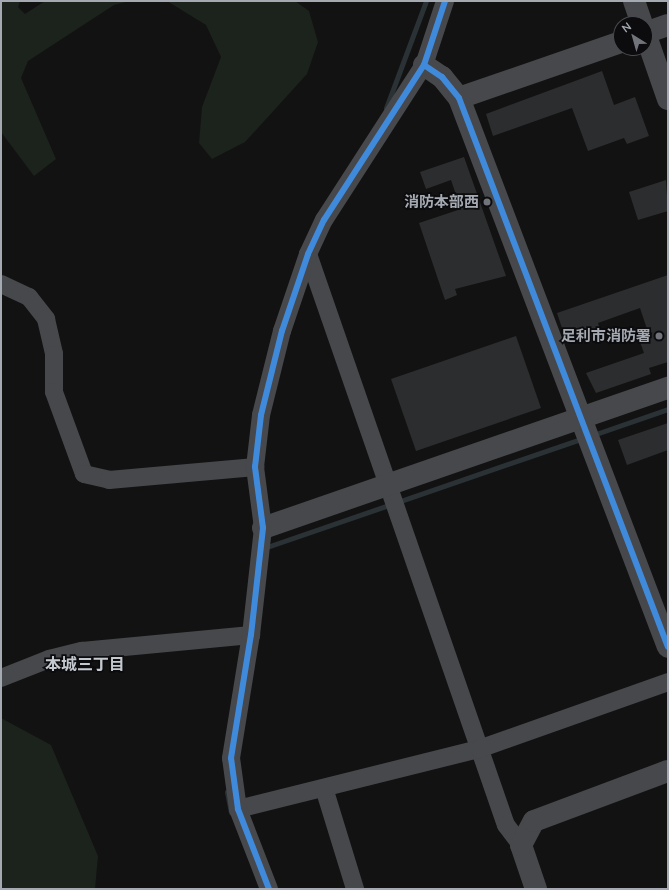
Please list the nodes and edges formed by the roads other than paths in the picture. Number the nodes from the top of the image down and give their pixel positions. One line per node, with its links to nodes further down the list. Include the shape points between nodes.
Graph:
1 (445, 1): 6 (street)
2 (634, 1): 3 (street)
3 (639, 16)
4 (668, 25): 8 (street, via 645,34)
5 (613, 45): 7 (street)
6 (424, 65): 7 (street, via 442,78); 9 (street, via 324,220)
7 (459, 98): 12 (street)
8 (668, 100)
9 (308, 254): 13 (street, via 282,331 261,415); 14 (street)
10 (1, 284): 13 (street, via 29,297 46,319 54,354 54,392 84,474 109,480)
11 (668, 388): 12 (street)
12 (580, 419): 14 (street); 17 (street)
13 (255, 467): 15 (street)
14 (386, 485): 15 (street); 20 (street)
15 (263, 528): 16 (street)
16 (251, 635): 18 (street, via 82,651 49,658); 23 (street, via 231,758)
17 (668, 647)
18 (1, 678)
19 (668, 682): 20 (street)
20 (479, 750): 22 (street); 24 (street, via 506,826)
21 (668, 772): 24 (street, via 534,821)
22 (324, 788): 23 (street); 26 (street)
23 (238, 809): 25 (street)
24 (520, 845): 27 (street)
25 (269, 889)
26 (355, 889)
27 (536, 889)

